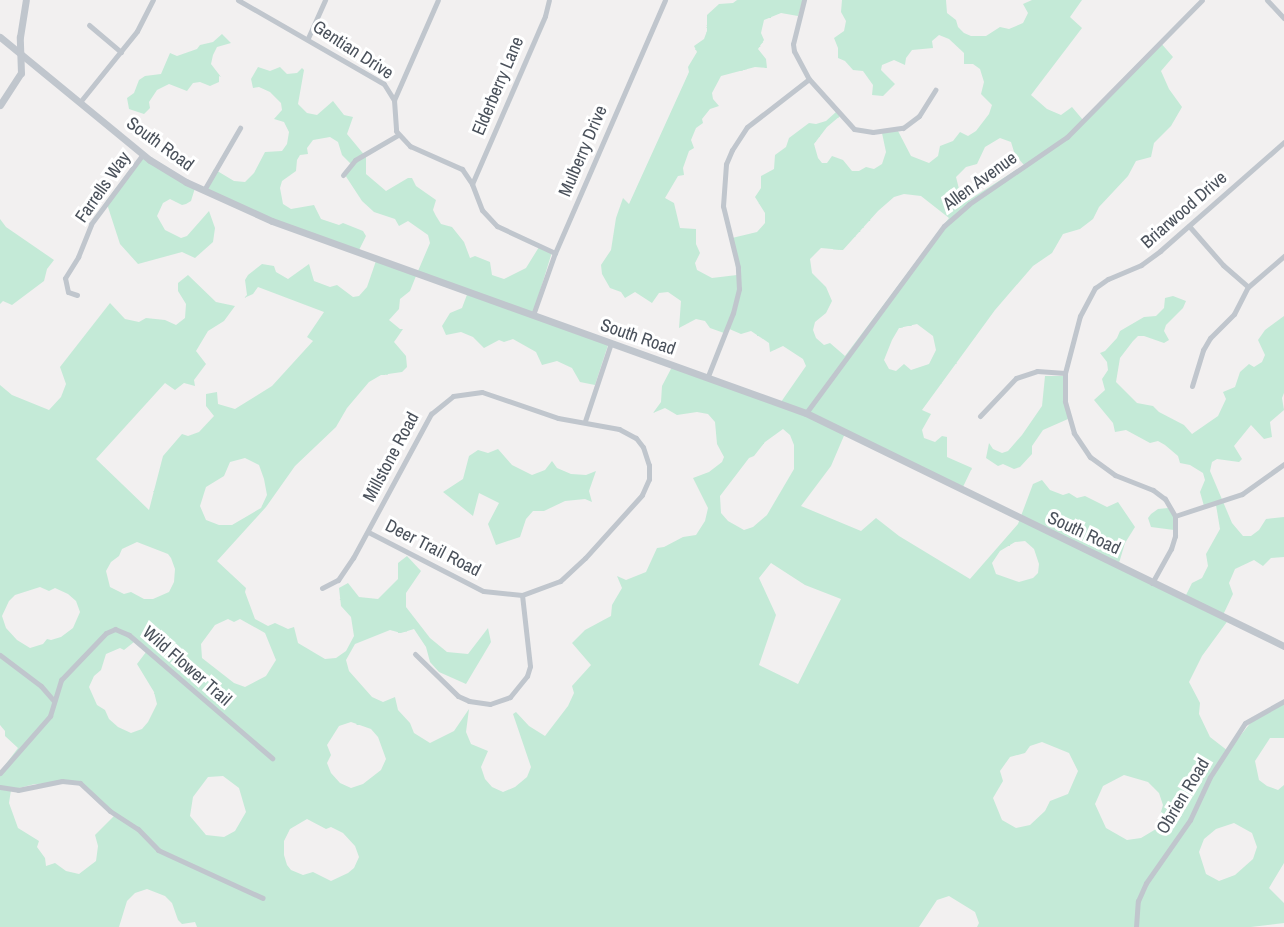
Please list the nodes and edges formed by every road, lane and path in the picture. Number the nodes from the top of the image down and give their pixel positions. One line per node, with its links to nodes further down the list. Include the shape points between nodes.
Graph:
1 (26, 0): 16 (street)
2 (153, 0): 15 (street)
3 (238, 0): 14 (street, Gentian Drive)
4 (325, 0): 14 (street)
5 (438, 0): 19 (street)
6 (549, 0): 27 (street, Elderberry Lane)
7 (664, 0): 30 (street, Mulberry Drive)
8 (804, 0): 17 (street, via 793,44)
9 (1202, 0): 39 (street, Allen Avenue, via 1066,137 944,225)
10 (1267, 0): 11 (street)
11 (1284, 18)
12 (89, 25): 15 (street)
13 (0, 37): 16 (street, South Road)
14 (308, 38): 19 (street, Gentian Drive, via 384,84)
15 (121, 52): 20 (street)
16 (21, 53): 20 (street, South Road); 21 (street, via 21,73)
17 (808, 79): 18 (street, via 849,125 873,132 894,131 912,123); 37 (street, via 747,127 726,164 723,206 738,267 739,290)
18 (935, 90)
19 (394, 100): 23 (street, Gentian Drive)
20 (80, 102): 25 (street, South Road)
21 (0, 105)
22 (240, 128): 28 (street)
23 (398, 135): 26 (street, via 356,160); 27 (street, via 417,151 462,169)
24 (1284, 142): 29 (street, Briarwood Drive)
25 (143, 154): 28 (street, South Road, via 176,177); 33 (street, Farrells Way, via 91,224 65,278 68,292)
26 (343, 175)
27 (472, 184): 30 (street, via 490,220)
28 (204, 190): 34 (street, South Road, via 272,221)
29 (1189, 226): 32 (street); 36 (street, Briarwood Drive, via 1141,265 1095,288 1080,316)
30 (555, 253): 34 (street, Mulberry Drive)
31 (1284, 256): 32 (street)
32 (1248, 287): 38 (street, via 1234,314 1203,350)
33 (77, 295)
34 (533, 315): 35 (street, South Road)
35 (611, 343): 37 (street, South Road); 41 (street)
36 (1065, 373): 40 (street, via 1036,371 1016,378); 43 (street, Briarwood Drive, via 1069,419 1090,457 1116,475 1153,490 1165,499)
37 (708, 376): 39 (street, South Road)
38 (1192, 386)
39 (806, 413): 45 (street, South Road)
40 (980, 416)
41 (585, 421): 44 (street, Millstone Road, via 558,418 482,392 453,396 431,414); 47 (street, Deer Trail Road, via 619,429 636,438 646,453 649,479 635,503 569,574)
42 (1284, 464): 43 (street, via 1242,494)
43 (1175, 516): 45 (street, via 1171,549)
44 (368, 532): 46 (street, Millstone Road, via 338,580); 47 (street, Deer Trail Road, via 483,591)
45 (1152, 583): 48 (street, South Road)
46 (322, 588)
47 (522, 595): 49 (street, via 530,666 510,697 490,704 469,701 458,696)
48 (1284, 646)
49 (415, 654)
50 (0, 655): 51 (street)
51 (54, 701): 53 (street, Wild Flower Trail, via 64,677 106,633 119,629); 54 (street, Wild Flower Trail, via 50,716)
52 (1284, 701): 57 (street, Obrien Road, via 1245,723 1210,777 1190,820 1146,883 1138,901)
53 (272, 758)
54 (0, 773)
55 (0, 787): 56 (street, via 18,790 62,781 80,783 158,850)
56 (263, 898)
57 (1136, 927)

